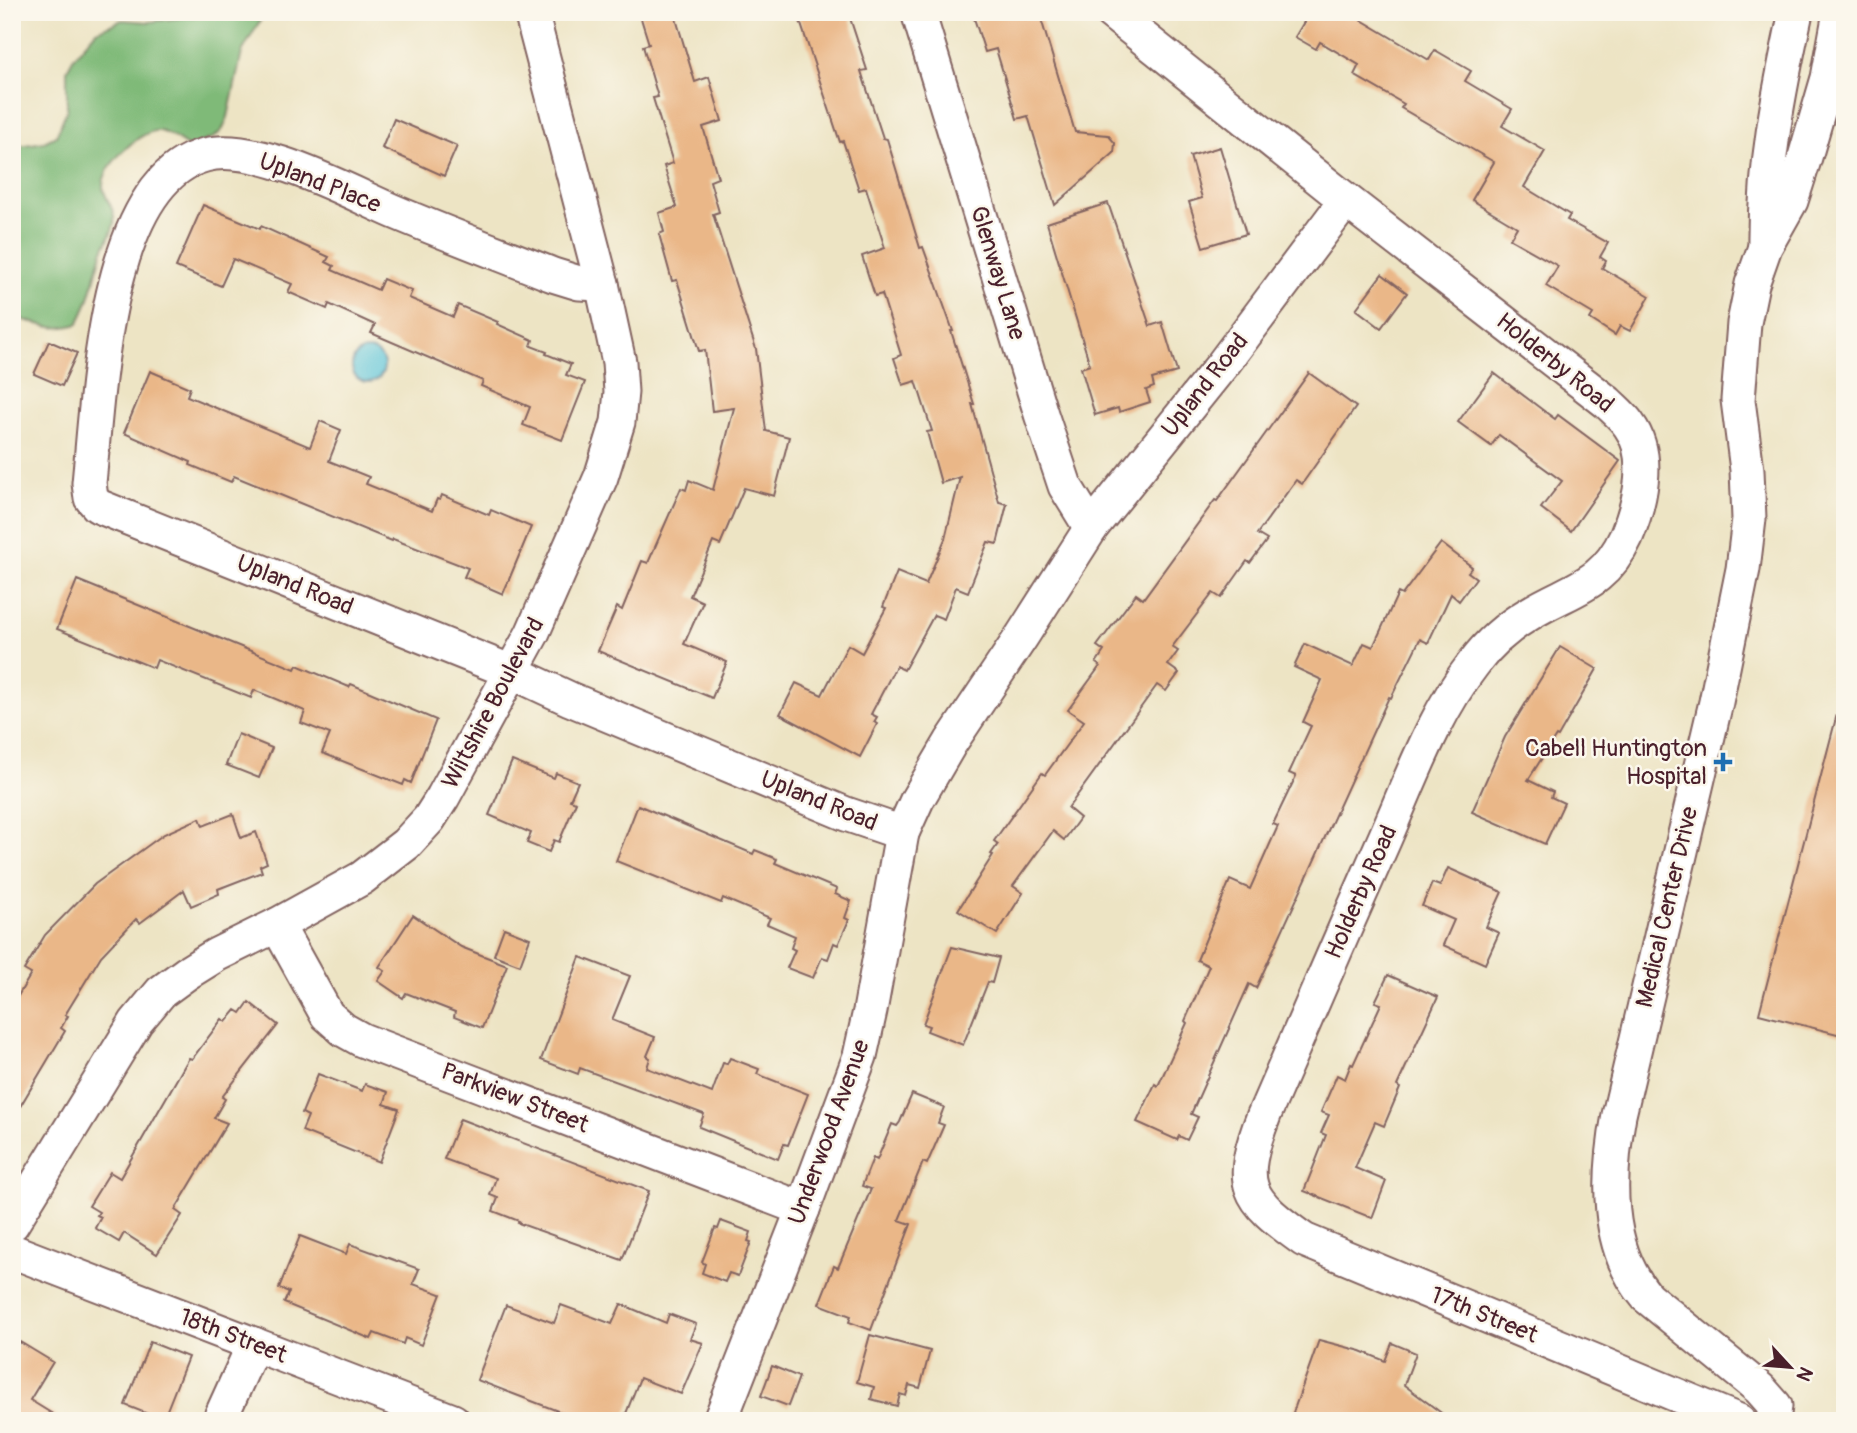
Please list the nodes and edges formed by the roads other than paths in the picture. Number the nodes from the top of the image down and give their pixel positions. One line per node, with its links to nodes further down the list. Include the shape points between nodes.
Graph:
1 (531, 12): 8 (street, Wiltshire Boulevard)
2 (918, 12): 10 (street, Glenway Lane, via 1065,486)
3 (1111, 12): 6 (street, Holderby Road)
4 (1797, 12): 7 (street, Medical Center Drive, via 1768,162)
5 (1840, 12): 7 (street, Medical Center Drive, via 1828,78 1802,168 1791,201)
6 (1346, 200): 10 (street, Upland Road, via 1223,364); 14 (street, Holderby Road, via 1607,402 1638,442 1641,478 1631,524 1611,564 1584,586 1507,628 1456,687 1413,774 1264,1115 1253,1149)
7 (1765, 247): 23 (street, Medical Center Drive, via 1752,284 1740,366 1738,400 1748,519 1737,606 1619,1115 1612,1176 1620,1250 1635,1283 1760,1389 1775,1406)
8 (602, 284): 9 (street, Upland Place, via 552,275 278,163 229,152 187,162 168,175 148,203 120,264 104,343 89,483 91,498); 11 (street, Wiltshire Boulevard, via 619,362 618,422 601,477)
9 (98, 506): 11 (street, Upland Road)
10 (1091, 528): 12 (street, Upland Road, via 951,742)
11 (512, 672): 12 (street, Upland Road, via 846,814); 13 (street, Wiltshire Boulevard, via 443,797 406,844 362,878)
12 (902, 833): 15 (street, Underwood Avenue, via 860,1056)
13 (277, 925): 15 (street, Parkview Street, via 327,1015 353,1035); 16 (street, Wiltshire Boulevard, via 216,955 161,992 136,1022)
14 (1249, 1184): 22 (street, 17th Street, via 1260,1205 1304,1240)
15 (803, 1209): 21 (street, Underwood Avenue)
16 (12, 1224)
17 (12, 1251): 18 (street, 18th Street)
18 (254, 1343): 19 (street); 20 (street, 18th Street)
19 (219, 1421)
20 (453, 1421)
21 (720, 1421)
22 (1739, 1421)
23 (1773, 1421)

